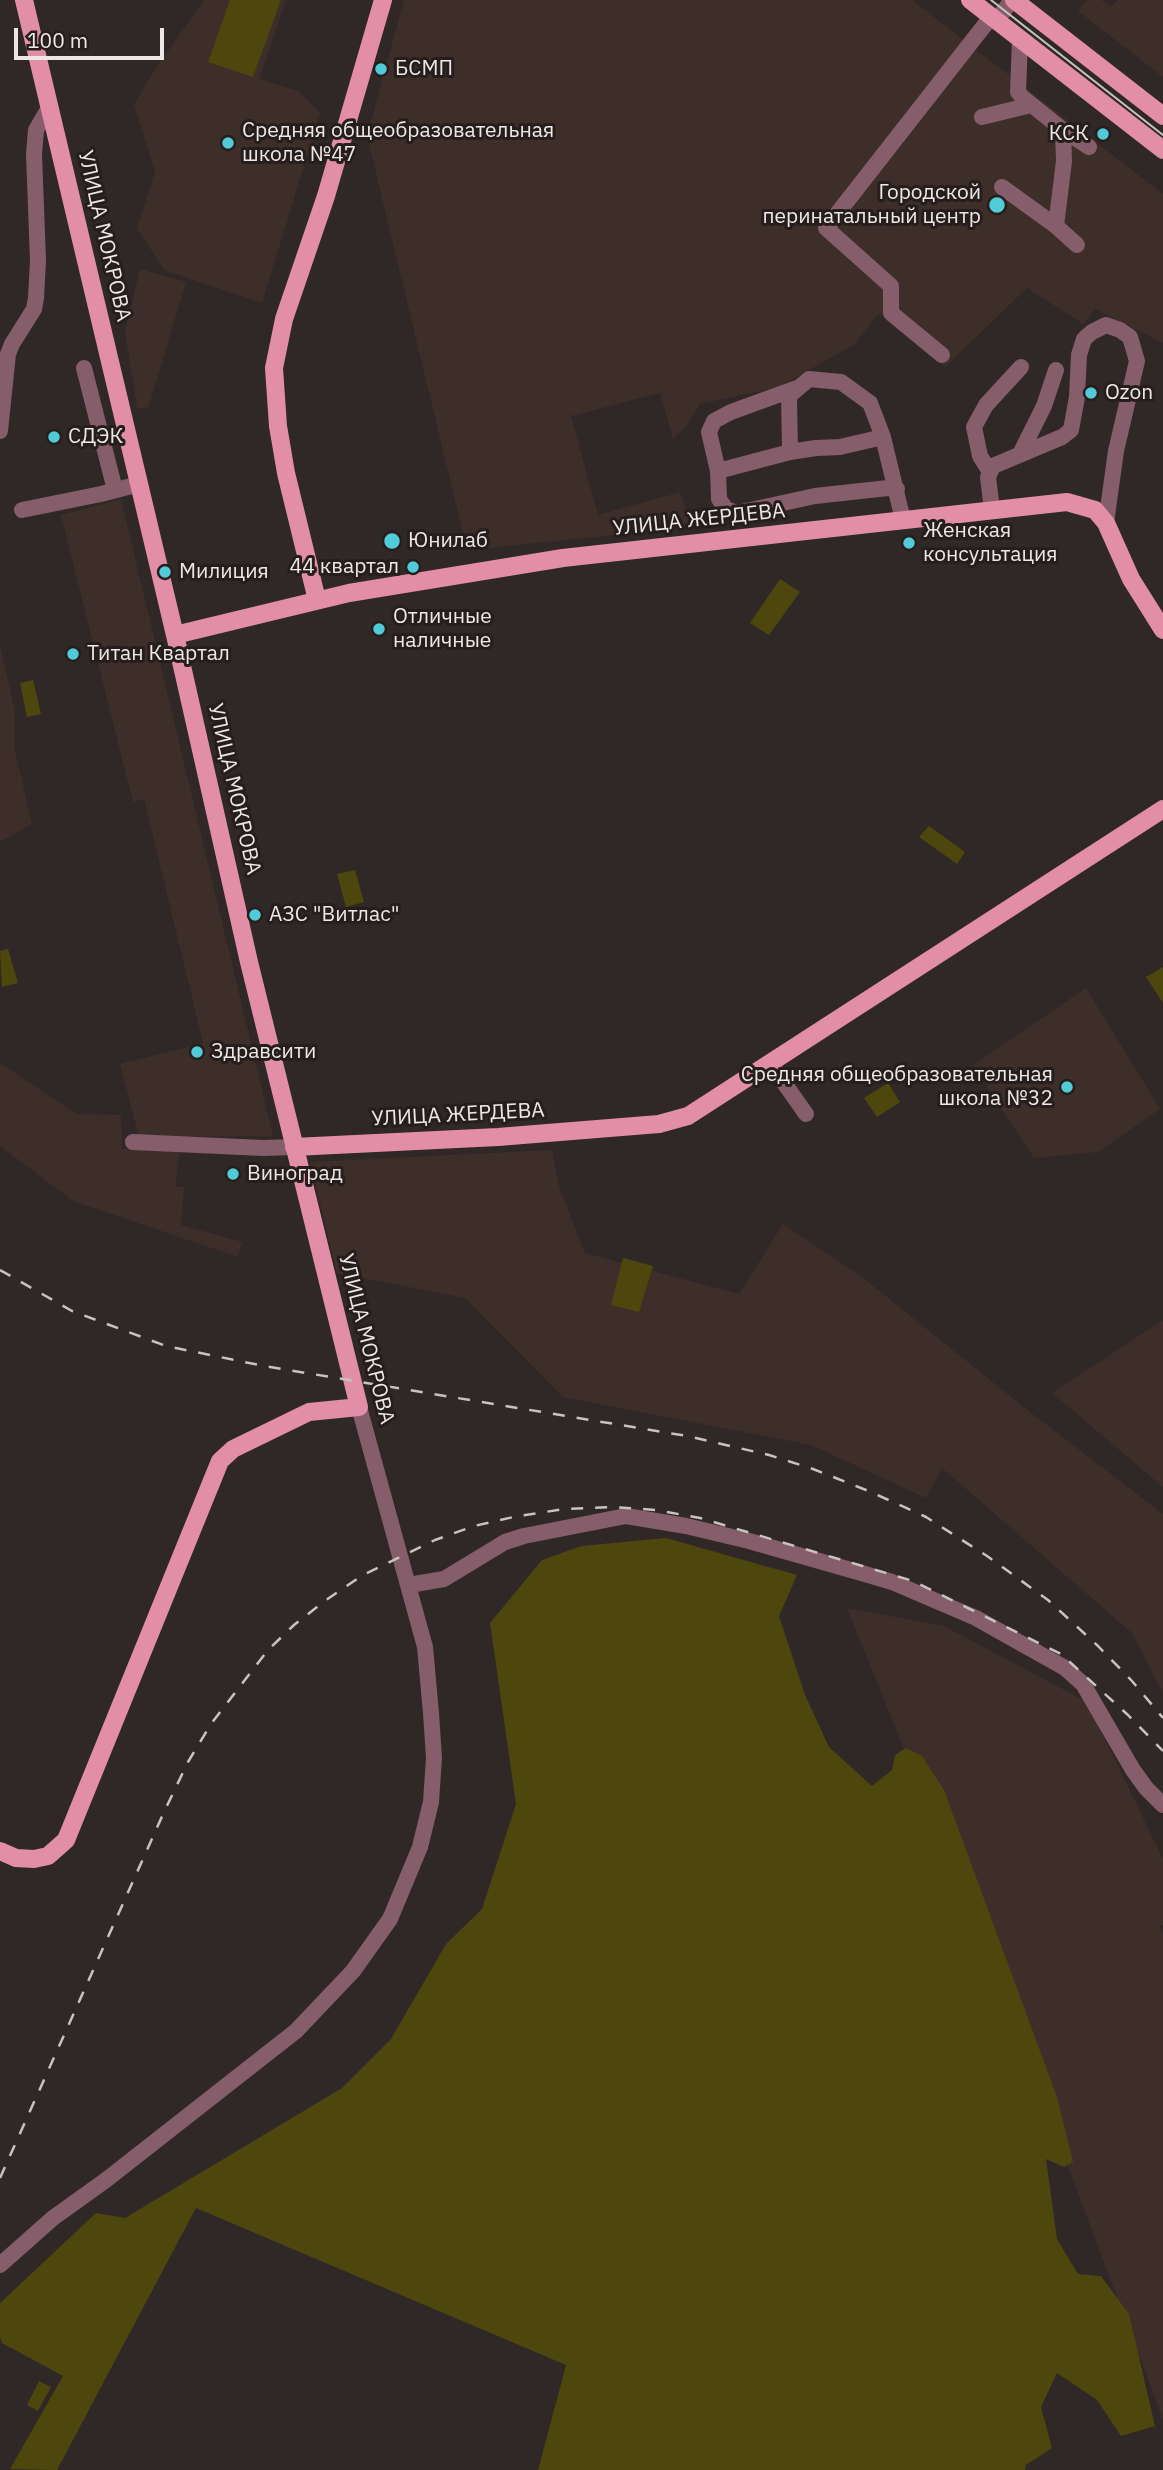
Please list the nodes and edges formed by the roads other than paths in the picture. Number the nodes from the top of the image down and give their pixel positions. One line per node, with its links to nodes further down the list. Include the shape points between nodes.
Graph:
1 (24, 0): 8 (main road, УЛИЦА МОКРОВА)
2 (383, 0): 37 (main road, via 274,368 286,473)
3 (970, 0): 5 (main road)
4 (1013, 0): 5 (street); 9 (main road)
5 (993, 19): 6 (main road); 19 (street, via 826,228 891,286 891,313)
6 (1020, 39): 7 (street, via 1017,92); 13 (main road)
7 (1031, 105): 10 (street); 11 (street)
8 (50, 106): 17 (street, via 36,130 34,154 36,298); 30 (main road, УЛИЦА МОКРОВА)
9 (1163, 116)
10 (982, 117)
11 (1063, 130): 12 (street); 15 (street)
12 (1089, 147)
13 (1163, 150)
14 (1002, 187): 15 (street)
15 (1056, 226): 16 (street)
16 (1077, 245)
17 (18, 334): 18 (street); 24 (street, via 6,365)
18 (0, 343)
19 (942, 355)
20 (84, 368): 32 (street)
21 (1021, 368): 29 (street, via 986,405 974,427 980,456)
22 (1056, 370): 27 (street)
23 (797, 387): 25 (street, via 809,379 841,382 870,404); 26 (street, via 789,396); 28 (street, via 714,421 709,432)
24 (0, 431)
25 (883, 437): 26 (street); 31 (street)
26 (790, 452): 28 (street)
27 (1020, 454): 29 (street, via 993,466); 36 (street, via 1071,430 1084,340 1105,325 1129,337 1136,361 1116,451)
28 (718, 471): 31 (street, via 719,499 726,509 737,513 815,496)
29 (990, 472): 34 (street)
30 (139, 484): 32 (street); 39 (main road, УЛИЦА МОКРОВА)
31 (897, 489): 35 (street)
32 (115, 490): 33 (street)
33 (22, 510)
34 (992, 510): 35 (main road, УЛИЦА ЖЕРДЕВА); 36 (main road, УЛИЦА ЖЕРДЕВА, via 1067,502 1096,510)
35 (903, 520): 37 (main road, УЛИЦА ЖЕРДЕВА, via 563,558)
36 (1107, 523): 38 (main road, via 1131,579)
37 (317, 600): 39 (main road, УЛИЦА ЖЕРДЕВА)
38 (1163, 630)
39 (175, 635): 44 (main road, УЛИЦА МОКРОВА)
40 (1163, 809): 41 (main road, УЛИЦА ЖЕРДЕВА)
41 (770, 1063): 42 (street); 44 (main road, УЛИЦА ЖЕРДЕВА, via 688,1116 659,1124)
42 (806, 1114)
43 (132, 1142): 44 (street, УЛИЦА ЖЕРДЕВА)
44 (294, 1147): 45 (main road, УЛИЦА МОКРОВА)
45 (359, 1407): 46 (street, УЛИЦА МОКРОВА); 48 (main road, via 310,1412 233,1449 220,1461 66,1840 48,1856 34,1859)
46 (409, 1585): 47 (street, via 444,1579 505,1542 626,1516 749,1541 852,1570 976,1618 1065,1668 1083,1684 1132,1769); 49 (street, УЛИЦА МОКРОВА, via 425,1647 434,1758 420,1847 390,1919 353,1971 296,2031 53,2218)
47 (1163, 1805)
48 (0, 1851)
49 (0, 2265)

